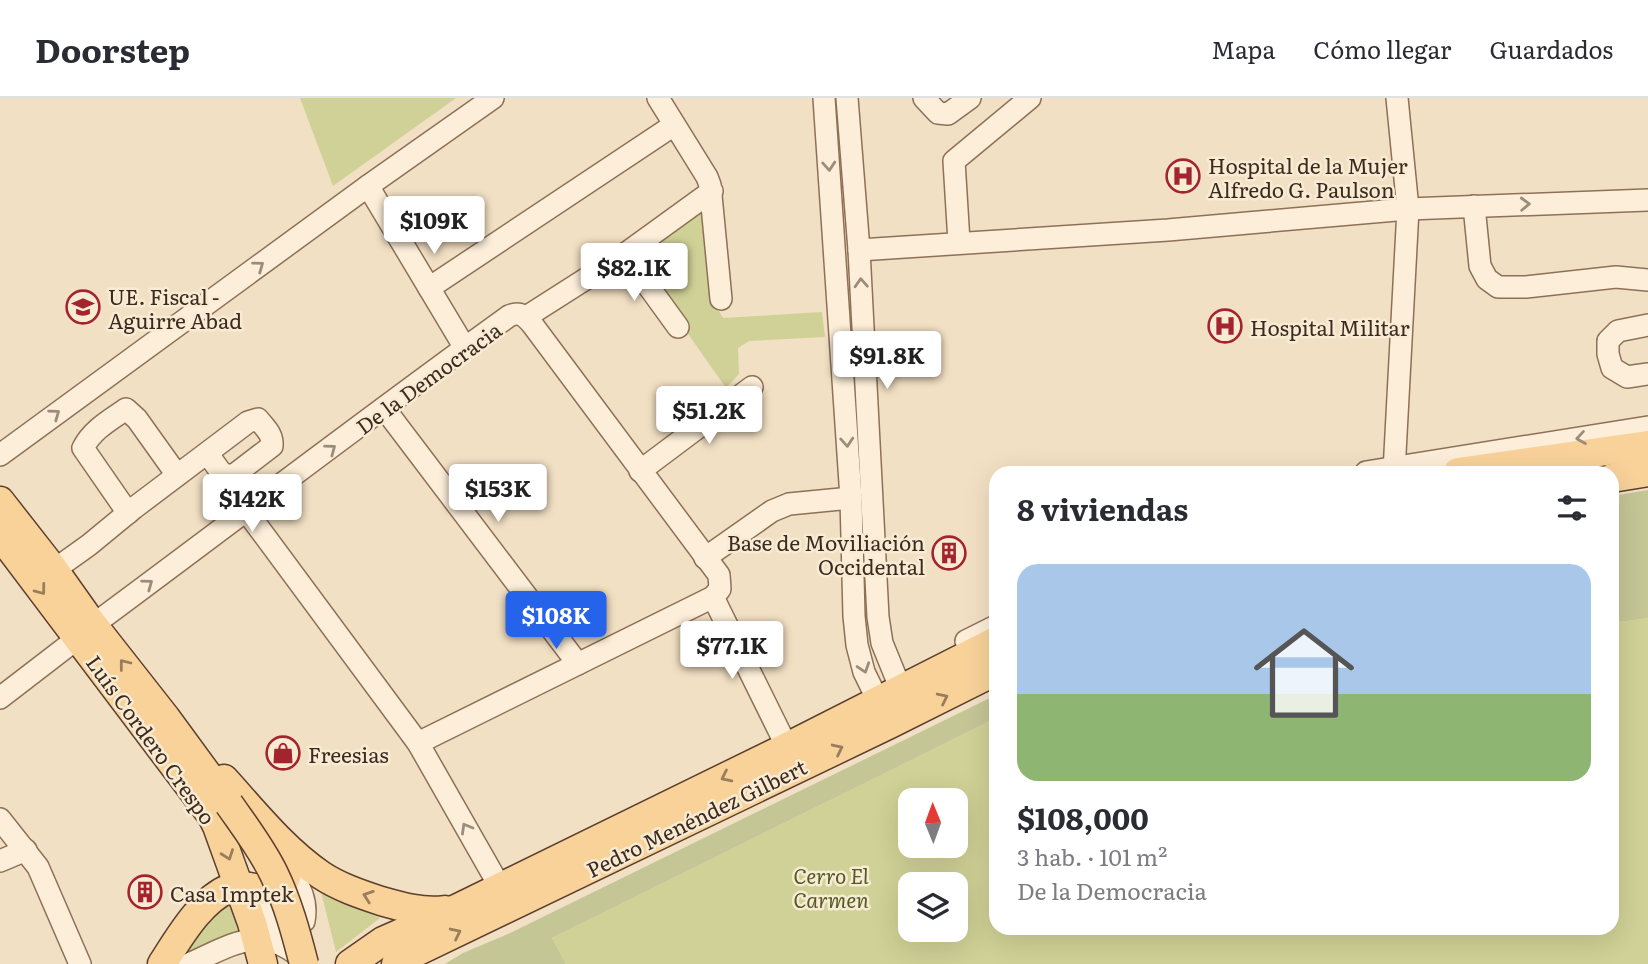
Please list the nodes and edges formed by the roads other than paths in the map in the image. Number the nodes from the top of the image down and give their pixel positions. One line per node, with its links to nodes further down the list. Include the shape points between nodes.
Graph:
1 (493, 98): 10 (street)
2 (658, 98): 9 (street)
3 (824, 98): 41 (street, one-way to 41)
4 (846, 98): 16 (street)
5 (924, 98): 6 (street, via 938,113 948,114)
6 (971, 98)
7 (1030, 98): 15 (street, via 954,161)
8 (1397, 98): 14 (street)
9 (674, 125): 11 (street); 19 (street)
10 (368, 186): 19 (street); 33 (street, one-way to 10)
11 (712, 191): 17 (street); 20 (street)
12 (1648, 200): 13 (street, one-way to 12)
13 (1474, 206): 14 (street); 18 (street, via 1479,266 1498,287 1616,277)
14 (1408, 209): 15 (street); 34 (street)
15 (958, 243): 16 (street)
16 (859, 250): 55 (street, one-way to 16, via 878,617)
17 (625, 254): 21 (street); 23 (street)
18 (1645, 283)
19 (429, 288): 24 (street)
20 (721, 299)
21 (526, 317): 24 (street, De la Democracia, via 509,316); 37 (street, De la Democracia)
22 (1648, 325): 25 (street, via 1618,331 1608,341 1612,368 1627,377)
23 (678, 327)
24 (465, 348): 27 (street, De la Democracia)
25 (1648, 374)
26 (752, 387): 37 (street)
27 (384, 408): 43 (street, De la Democracia, one-way to 27); 52 (street)
28 (1648, 426): 35 (street, one-way to 35)
29 (1648, 434): 31 (main road)
30 (1648, 445): 31 (main road)
31 (1611, 450): 36 (main road)
32 (207, 453): 39 (street)
33 (0, 455)
34 (1394, 466)
35 (1417, 466)
36 (1500, 466)
37 (639, 471): 46 (street, De la Democracia)
38 (1648, 472): 40 (main road)
39 (177, 475): 44 (street); 44 (street, via 126,409 104,424 83,448)
40 (1619, 477)
41 (851, 498): 46 (street, via 772,510); 55 (street, one-way to 55, via 857,645 864,672)
42 (0, 501): 47 (main road)
43 (247, 512): 50 (street, De la Democracia, one-way to 43); 57 (street)
44 (128, 513): 47 (street)
45 (0, 535): 50 (main road, Luís Cordero Crespo, one-way to 50)
46 (705, 558): 48 (street, De la Democracia, via 719,575 720,589)
47 (54, 570): 50 (main road)
48 (713, 597): 52 (street); 58 (street)
49 (989, 629): 55 (street, Pedro Menéndez Gilbert, via 937,655)
50 (86, 631): 54 (street, De la Democracia); 56 (main road, one-way to 50); 63 (main road, Luís Cordero Crespo, one-way to 63, via 212,816)
51 (989, 646): 55 (main road, Pedro Menéndez Gilbert)
52 (578, 664): 57 (street)
53 (989, 673): 55 (main road, Pedro Menéndez Gilbert, one-way to 53)
54 (0, 698)
55 (895, 707): 58 (main road, Pedro Menéndez Gilbert); 72 (main road, Pedro Menéndez Gilbert, one-way to 55)
56 (166, 718): 61 (main road); 70 (main road, Luís Cordero Crespo, bridge, via 274,874)
57 (418, 743): 64 (street, one-way to 57)
58 (788, 747): 64 (main road, Pedro Menéndez Gilbert, one-way to 64)
59 (0, 819): 60 (street)
60 (26, 850): 62 (street); 67 (street, via 38,867)
61 (287, 857): 63 (main road, via 282,886 265,891); 63 (street, via 302,891 304,921 294,928 278,927); 65 (main road, one-way to 61, via 422,911 361,895)
62 (0, 861)
63 (247, 887): 66 (main road, Luís Cordero Crespo); 68 (main road, via 221,892 202,908)
64 (500, 887): 65 (main road, Pedro Menéndez Gilbert)
65 (458, 908): 71 (main road, Pedro Menéndez Gilbert, via 383,941)
66 (260, 952): 69 (street, via 240,942); 70 (street, via 267,940 294,952)
67 (80, 964)
68 (162, 964)
69 (189, 964)
70 (306, 964)
71 (350, 964)
72 (396, 964)

